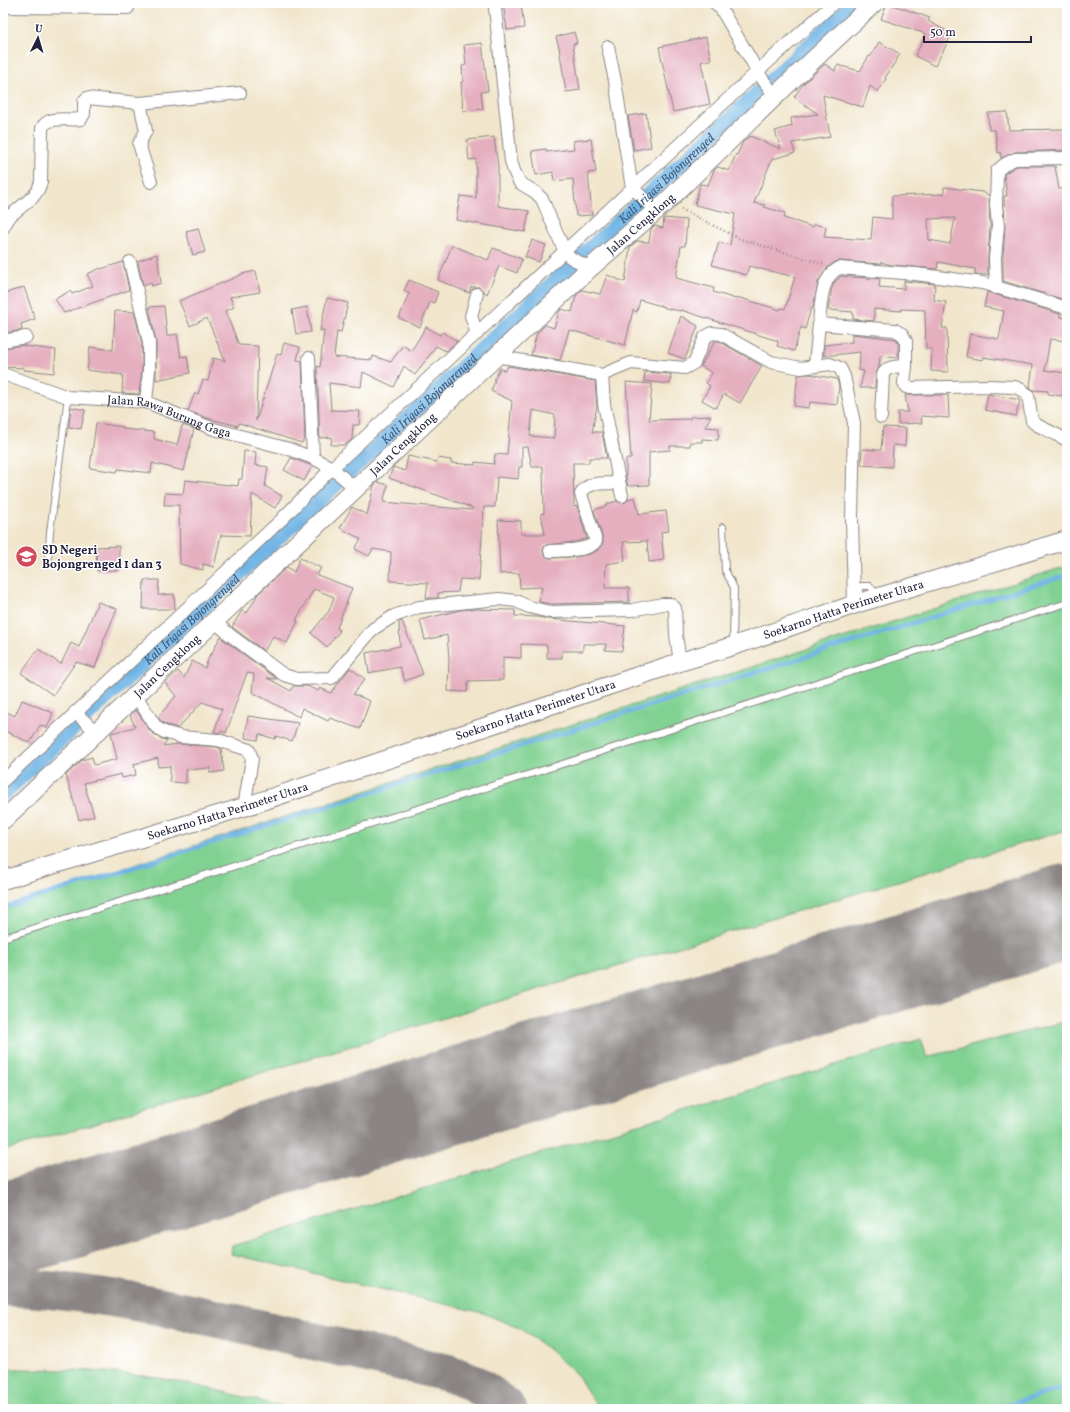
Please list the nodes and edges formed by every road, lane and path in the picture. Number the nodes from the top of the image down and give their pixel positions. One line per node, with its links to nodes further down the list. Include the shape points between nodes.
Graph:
1 (716, 3): 8 (street)
2 (834, 3): 8 (street)
3 (874, 3): 10 (main road, Jalan Cengklong)
4 (3, 7): 5 (street)
5 (128, 8)
6 (495, 8): 17 (street, via 514,172 520,183 535,192 542,200)
7 (608, 47): 14 (street)
8 (760, 74): 10 (street); 14 (street)
9 (240, 93): 11 (street)
10 (774, 93): 15 (main road, Jalan Cengklong)
11 (140, 103): 13 (street, via 146,131 139,144); 16 (street, via 87,98 84,101 84,114 81,119 50,120 44,123 41,182 38,190 10,216)
12 (1067, 158): 21 (street, via 1015,158 997,171)
13 (151, 182)
14 (634, 189): 15 (street); 17 (street)
15 (658, 207): 19 (main road, Jalan Cengklong); 20 (path, via 740,239)
16 (3, 228)
17 (568, 255): 19 (street); 25 (street)
18 (130, 262): 35 (street, via 149,342)
19 (588, 267): 28 (main road, Jalan Cengklong)
20 (838, 268): 21 (street, via 916,274 982,283); 24 (street, via 828,277 822,297)
21 (996, 288): 23 (street)
22 (477, 294): 25 (street, via 471,316)
23 (1067, 308)
24 (819, 324): 30 (street); 31 (street, via 895,330 902,334 906,341)
25 (477, 334): 39 (street)
26 (26, 337): 27 (street)
27 (3, 342)
28 (496, 356): 33 (street); 41 (main road, Jalan Cengklong)
29 (309, 358): 38 (street)
30 (816, 365): 33 (street, via 801,368 771,362 721,334 712,333 705,337 694,363 684,368 631,363); 47 (street, via 830,364 840,368 854,423 852,517)
31 (906, 366): 36 (street, via 885,370); 37 (street, via 904,383 910,388 987,386 1015,387 1022,390 1028,395 1032,421 1037,426)
32 (3, 374): 34 (street, Jalan Rawa Burung Gaga)
33 (602, 375): 40 (street, via 604,404)
34 (68, 397): 35 (street, Jalan Rawa Burung Gaga); 46 (lane)
35 (146, 402): 38 (street, Jalan Rawa Burung Gaga, via 214,429 290,449)
36 (881, 417)
37 (1067, 440)
38 (313, 458): 39 (street, Jalan Rawa Burung Gaga)
39 (334, 470): 41 (street, Jalan Rawa Burung Gaga); 53 (street)
40 (619, 483): 42 (street); 45 (street, via 589,485 583,488 581,494 596,541 594,545 588,548)
41 (353, 486): 49 (main road, Jalan Cengklong)
42 (622, 496)
43 (723, 526): 50 (lane, via 725,570 734,588)
44 (1067, 540): 47 (main road, Soekarno Hatta Perimeter Utara)
45 (550, 551)
46 (48, 563)
47 (860, 598): 50 (main road, Soekarno Hatta Perimeter Utara)
48 (1067, 603): 59 (lane)
49 (214, 621): 51 (street, via 284,675 297,679 332,678 373,629 394,616 419,607 499,600 516,601 550,612 632,610 670,604 675,608); 52 (main road, Jalan Cengklong)
50 (733, 646): 51 (main road, Soekarno Hatta Perimeter Utara)
51 (680, 662): 56 (main road, Soekarno Hatta Perimeter Utara)
52 (136, 696): 54 (main road, Jalan Cengklong); 56 (street, via 156,727 164,732 181,737 218,740 249,750 252,759)
53 (77, 714): 54 (street); 55 (street)
54 (94, 730): 57 (main road, Jalan Cengklong)
55 (3, 781)
56 (244, 807): 58 (main road, Soekarno Hatta Perimeter Utara)
57 (3, 820)
58 (3, 880)
59 (3, 938)

